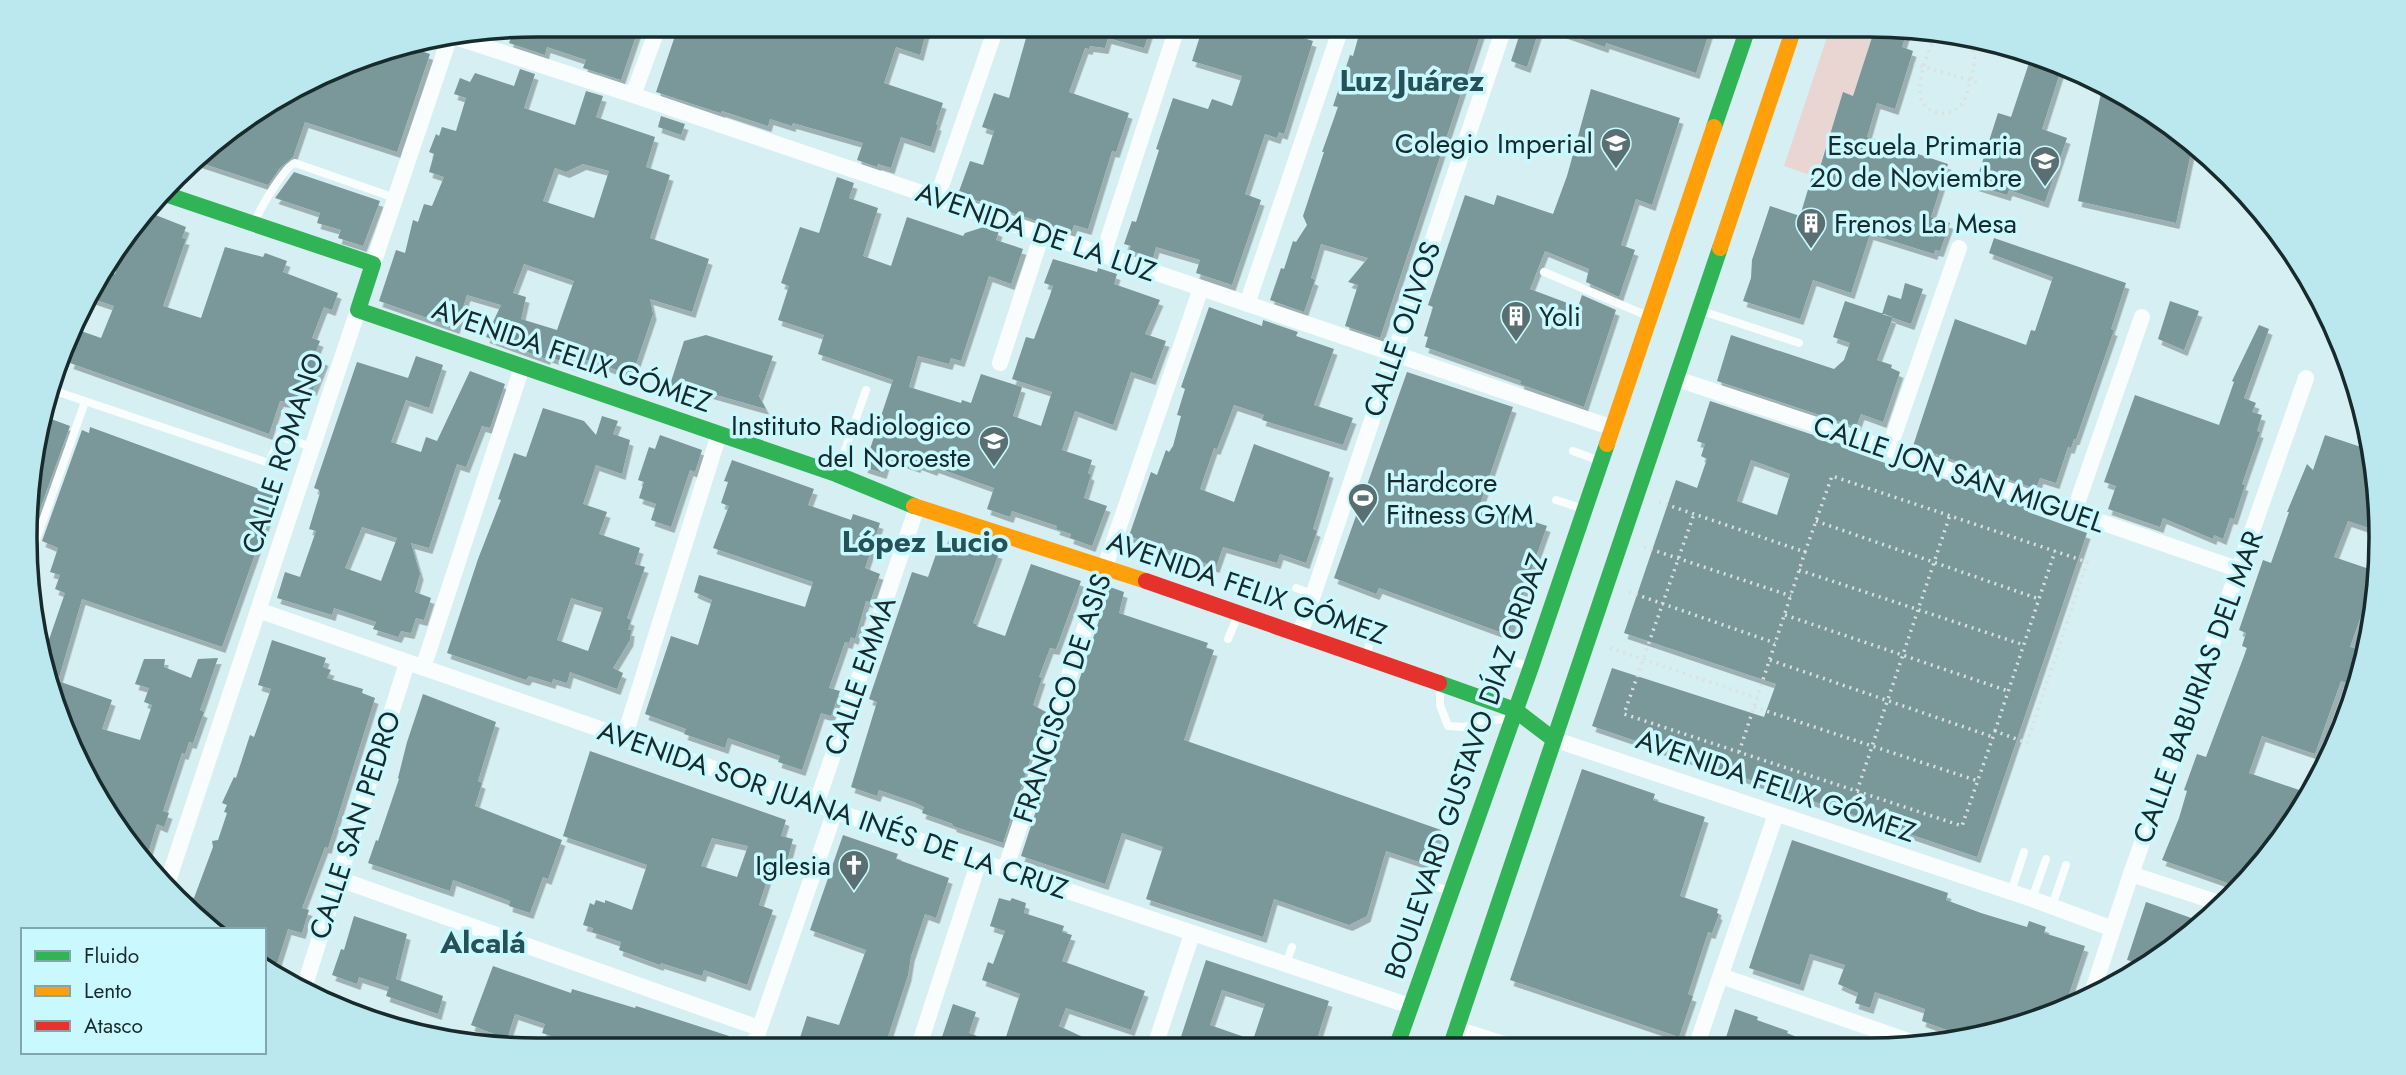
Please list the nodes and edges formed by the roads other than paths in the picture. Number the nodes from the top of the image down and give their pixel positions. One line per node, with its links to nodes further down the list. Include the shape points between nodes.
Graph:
1 (654, 37): 10 (street)
2 (993, 37): 13 (street)
3 (1174, 37): 17 (street)
4 (1338, 37): 21 (street)
5 (1501, 37): 27 (street, CALLE OLIVOS)
6 (1745, 37): 25 (main road, BOULEVARD GUSTAVO DÍAZ ORDAZ)
7 (1791, 37): 23 (main road)
8 (469, 42): 10 (street, AVENIDA DE LA LUZ)
9 (447, 45): 12 (street, CALLE ROMANO)
10 (633, 95): 13 (street, AVENIDA DE LA LUZ)
11 (171, 196): 14 (main road)
12 (395, 198): 14 (lane, via 295,163 286,167); 18 (street, CALLE ROMANO)
13 (937, 198): 15 (street, AVENIDA DE LA LUZ)
14 (254, 224): 18 (main road)
15 (1042, 234): 17 (street, AVENIDA DE LA LUZ); 28 (street)
16 (1959, 248): 38 (street)
17 (1103, 255): 20 (street, AVENIDA DE LA LUZ)
18 (373, 264): 22 (main road, CALLE ROMANO)
19 (1544, 272): 25 (lane)
20 (1201, 288): 21 (street, AVENIDA DE LA LUZ); 47 (street, FRANCISCO DE ASIS)
21 (1247, 304): 27 (street, AVENIDA DE LA LUZ)
22 (358, 310): 29 (main road, AVENIDA FELIX GÓMEZ); 37 (street, CALLE ROMANO)
23 (1700, 310): 26 (lane); 31 (main road)
24 (2142, 317): 45 (street)
25 (1651, 318): 35 (main road, BOULEVARD GUSTAVO DÍAZ ORDAZ)
26 (1799, 343)
27 (1394, 354): 35 (street, AVENIDA DE LA LUZ); 50 (street, CALLE OLIVOS)
28 (1000, 363)
29 (523, 367): 36 (main road, AVENIDA FELIX GÓMEZ); 60 (street)
30 (2306, 378): 48 (street, CALLE BABURIAS DEL MAR)
31 (1677, 379): 38 (street, CALLE JON SAN MIGUEL); 64 (main road)
32 (866, 390): 41 (lane)
33 (59, 392): 34 (lane)
34 (85, 402): 37 (lane, via 269,463 280,436); 46 (lane)
35 (1613, 428): 40 (main road, BOULEVARD GUSTAVO DÍAZ ORDAZ)
36 (719, 434): 41 (main road, AVENIDA FELIX GÓMEZ); 63 (street)
37 (312, 447): 51 (street, CALLE ROMANO)
38 (1889, 449): 45 (street, CALLE JON SAN MIGUEL)
39 (1573, 451): 40 (lane)
40 (1601, 461): 44 (main road, BOULEVARD GUSTAVO DÍAZ ORDAZ)
41 (836, 474): 43 (main road, AVENIDA FELIX GÓMEZ)
42 (1556, 500): 44 (lane)
43 (917, 507): 47 (main road, AVENIDA FELIX GÓMEZ); 65 (street, CALLE EMMA)
44 (1584, 509): 59 (main road, BOULEVARD GUSTAVO DÍAZ ORDAZ)
45 (2074, 512): 48 (street, CALLE JON SAN MIGUEL)
46 (37, 537)
47 (1105, 566): 52 (main road, AVENIDA FELIX GÓMEZ, via 1212,599); 72 (street, FRANCISCO DE ASIS)
48 (2240, 570): 73 (street, CALLE BABURIAS DEL MAR)
49 (1296, 588): 50 (lane)
50 (1313, 594): 53 (street, CALLE OLIVOS)
51 (258, 610): 58 (street, AVENIDA SOR JUANA INÉS DE LA CRUZ); 74 (street, CALLE ROMANO)
52 (1239, 612): 53 (main road, AVENIDA FELIX GÓMEZ); 55 (lane)
53 (1300, 634): 56 (main road, AVENIDA FELIX GÓMEZ)
54 (1371, 637): 56 (lane)
55 (1228, 639)
56 (1367, 657): 61 (main road, AVENIDA FELIX GÓMEZ)
57 (1504, 659): 59 (lane)
58 (407, 663): 60 (street, AVENIDA SOR JUANA INÉS DE LA CRUZ); 75 (street, CALLE SAN PEDRO)
59 (1531, 667): 62 (main road, BOULEVARD GUSTAVO DÍAZ ORDAZ)
60 (423, 668): 63 (street, AVENIDA SOR JUANA INÉS DE LA CRUZ)
61 (1440, 683): 62 (main road, AVENIDA FELIX GÓMEZ); 62 (lane, via 1440,705 1448,726 1464,727)
62 (1513, 714): 64 (main road, AVENIDA FELIX GÓMEZ); 77 (main road, BOULEVARD GUSTAVO DÍAZ ORDAZ)
63 (624, 738): 65 (street, AVENIDA SOR JUANA INÉS DE LA CRUZ)
64 (1553, 739): 67 (street, AVENIDA FELIX GÓMEZ); 91 (main road)
65 (816, 805): 66 (street, AVENIDA SOR JUANA INÉS DE LA CRUZ)
66 (835, 811): 70 (street, AVENIDA SOR JUANA INÉS DE LA CRUZ); 90 (street)
67 (1776, 814): 78 (street, AVENIDA FELIX GÓMEZ); 86 (street)
68 (2024, 852): 78 (lane)
69 (2046, 859): 79 (lane)
70 (979, 861): 72 (street, AVENIDA SOR JUANA INÉS DE LA CRUZ); 94 (street)
71 (2066, 865): 81 (lane)
72 (1005, 870): 83 (street, AVENIDA SOR JUANA INÉS DE LA CRUZ)
73 (2131, 874): 80 (street); 82 (street, CALLE BABURIAS DEL MAR)
74 (169, 877)
75 (339, 879): 87 (street, CALLE SAN PEDRO); 90 (street)
76 (1422, 883): 77 (lane)
77 (1451, 891): 89 (main road, BOULEVARD GUSTAVO DÍAZ ORDAZ)
78 (2011, 892): 79 (street, AVENIDA FELIX GÓMEZ)
79 (2032, 899): 81 (street, AVENIDA FELIX GÓMEZ)
80 (2213, 901)
81 (2052, 906): 82 (street, AVENIDA FELIX GÓMEZ)
82 (2113, 929): 88 (street, CALLE BABURIAS DEL MAR)
83 (1192, 934): 85 (street, AVENIDA SOR JUANA INÉS DE LA CRUZ); 95 (street)
84 (1292, 947): 85 (lane)
85 (1285, 965): 89 (street, AVENIDA SOR JUANA INÉS DE LA CRUZ)
86 (1721, 976): 92 (street); 99 (street)
87 (306, 982)
88 (2095, 984)
89 (1410, 1006): 96 (main road, BOULEVARD GUSTAVO DÍAZ ORDAZ)
90 (760, 1028): 93 (street)
91 (1456, 1029): 97 (main road); 98 (street)
92 (1897, 1037)
93 (756, 1038)
94 (922, 1038)
95 (1158, 1038)
96 (1399, 1038)
97 (1453, 1038)
98 (1484, 1038)
99 (1699, 1038)

